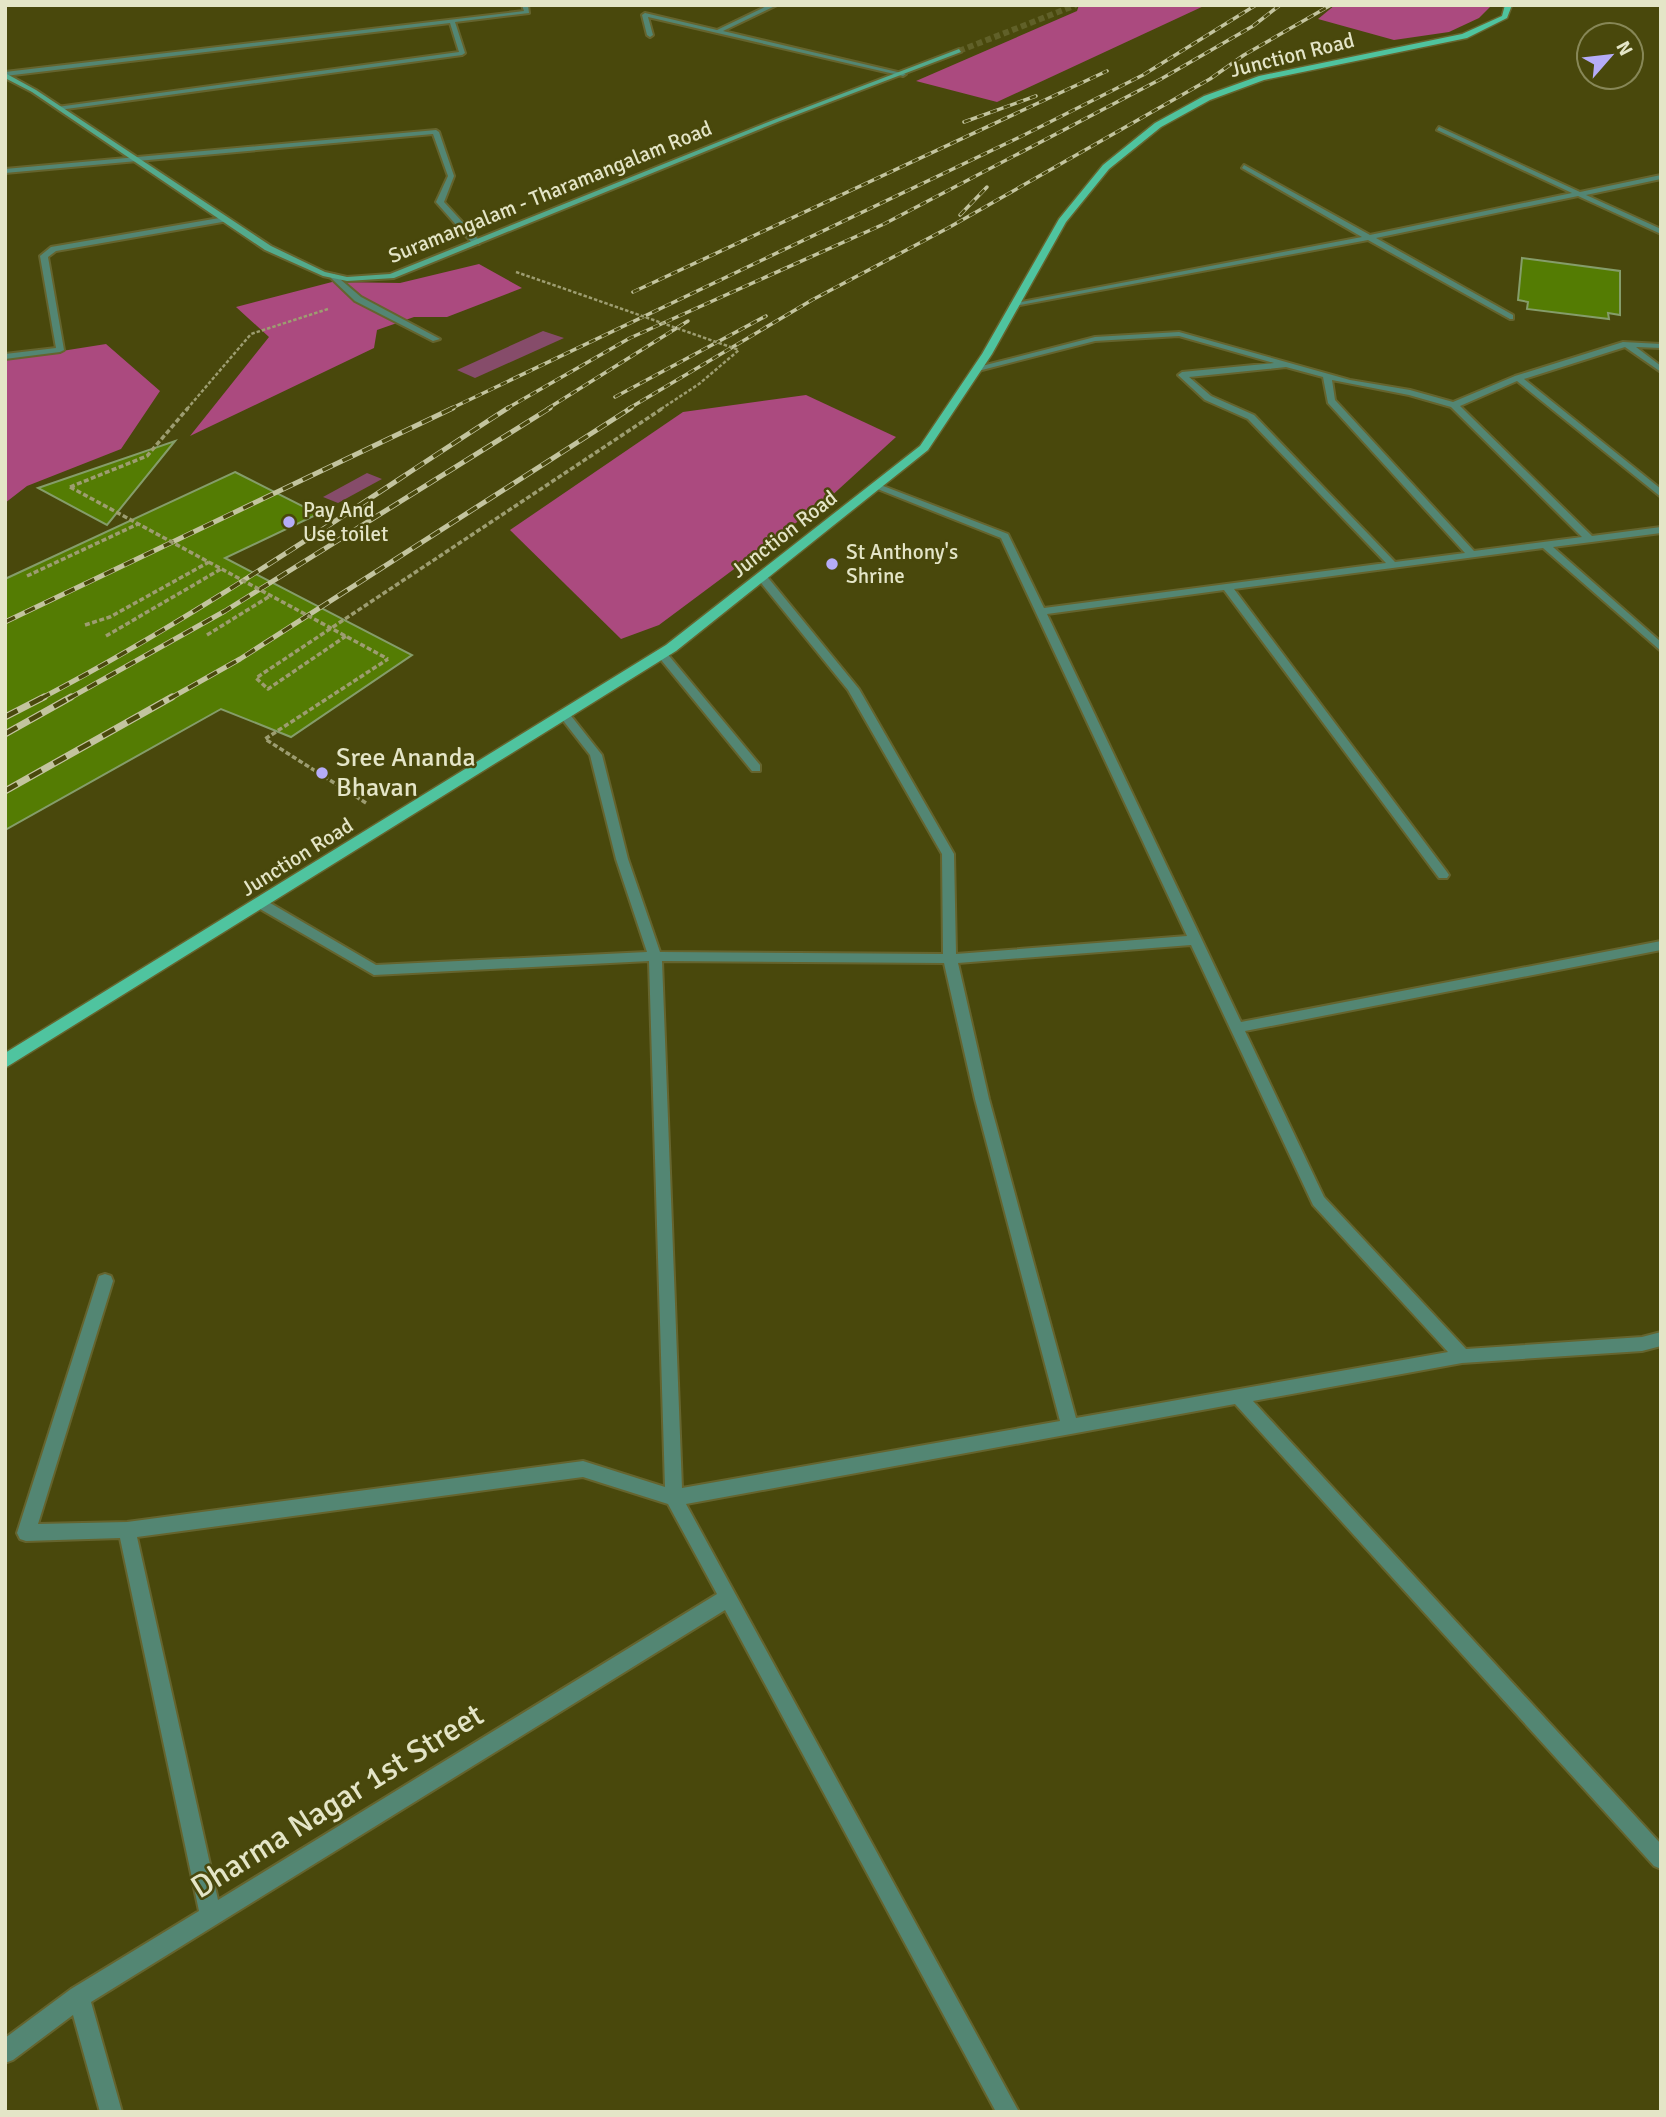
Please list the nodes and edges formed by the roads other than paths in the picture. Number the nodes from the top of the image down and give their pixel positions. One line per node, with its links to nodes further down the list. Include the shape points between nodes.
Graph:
1 (526, 5): 6 (street, via 527,12)
2 (663, 5): 5 (street)
3 (774, 5): 7 (street)
4 (1509, 5): 24 (main road, Junction Road, via 1506,17 1464,36 1262,78 1207,98 1158,125 1106,167 1062,221)
5 (659, 17): 7 (street); 8 (street, via 645,15)
6 (452, 21): 10 (street); 12 (street, via 462,53)
7 (719, 31): 11 (street)
8 (650, 36)
9 (959, 51): 11 (main road, Suramangalam - Tharamangalam Road)
10 (5, 74): 12 (main road, Suramangalam - Tharamangalam Road)
11 (903, 74): 22 (main road, Suramangalam - Tharamangalam Road)
12 (59, 108): 14 (main road, Suramangalam - Tharamangalam Road)
13 (1439, 129): 18 (street)
14 (135, 159): 16 (street); 19 (main road, Suramangalam - Tharamangalam Road); 22 (street, via 436,132 451,176 440,202)
15 (1244, 167): 21 (street)
16 (5, 171)
17 (1661, 177): 18 (street)
18 (1580, 194): 20 (street); 21 (street)
19 (225, 219): 23 (main road, Suramangalam - Tharamangalam Road, via 268,248); 29 (street, via 54,249 44,256 60,350)
20 (1661, 232)
21 (1368, 238): 24 (street); 25 (street)
22 (476, 242): 23 (main road, Suramangalam - Tharamangalam Road, via 391,276)
23 (334, 276): 26 (street, via 358,299)
24 (1015, 304): 31 (main road, Junction Road)
25 (1510, 317)
26 (436, 339)
27 (1626, 344): 28 (street); 32 (street); 34 (street)
28 (1661, 346)
29 (5, 357)
30 (1292, 365): 31 (street, via 1179,334 1096,339); 33 (street); 42 (street, via 1182,375 1208,398 1251,417)
31 (978, 368): 36 (main road, Junction Road, via 924,448)
32 (1661, 370)
33 (1327, 375): 35 (street); 41 (street, via 1331,401)
34 (1518, 378): 35 (street); 37 (street)
35 (1454, 405): 39 (street)
36 (875, 486): 43 (main road, Junction Road); 45 (street, via 1005,536)
37 (1661, 494)
38 (1661, 530): 39 (street)
39 (1589, 539): 40 (street)
40 (1545, 545): 41 (street); 46 (street)
41 (1472, 555): 42 (street)
42 (1393, 565): 44 (street)
43 (761, 576): 47 (main road, Junction Road); 55 (street, via 853,690 948,854)
44 (1227, 587): 45 (street); 50 (street)
45 (1042, 611): 52 (street)
46 (1661, 648)
47 (661, 653): 48 (main road, Junction Road); 49 (street)
48 (564, 714): 51 (main road, Junction Road); 54 (street, via 596,755 622,859)
49 (756, 768)
50 (1443, 875)
51 (260, 903): 54 (street, via 374,970); 57 (main road, Junction Road)
52 (1194, 940): 55 (street); 56 (street)
53 (1661, 945): 56 (street)
54 (656, 956): 55 (street); 63 (street)
55 (950, 959): 62 (street, via 982,1099)
56 (1236, 1028): 60 (street, via 1318,1201)
57 (5, 1062)
58 (105, 1281): 64 (street, via 26,1532)
59 (1661, 1339): 60 (street)
60 (1462, 1356): 61 (street)
61 (1238, 1396): 62 (street); 66 (street)
62 (1070, 1427): 63 (street)
63 (674, 1498): 64 (street, via 583,1469); 65 (street)
64 (127, 1530): 67 (street)
65 (729, 1597): 67 (street, Dharma Nagar 1st Street); 71 (street)
66 (1661, 1859)
67 (211, 1916): 68 (street, Dharma Nagar 1st Street)
68 (79, 1997): 69 (street, Dharma Nagar 1st Street); 70 (street)
69 (5, 2052)
70 (111, 2112)
71 (1008, 2112)

